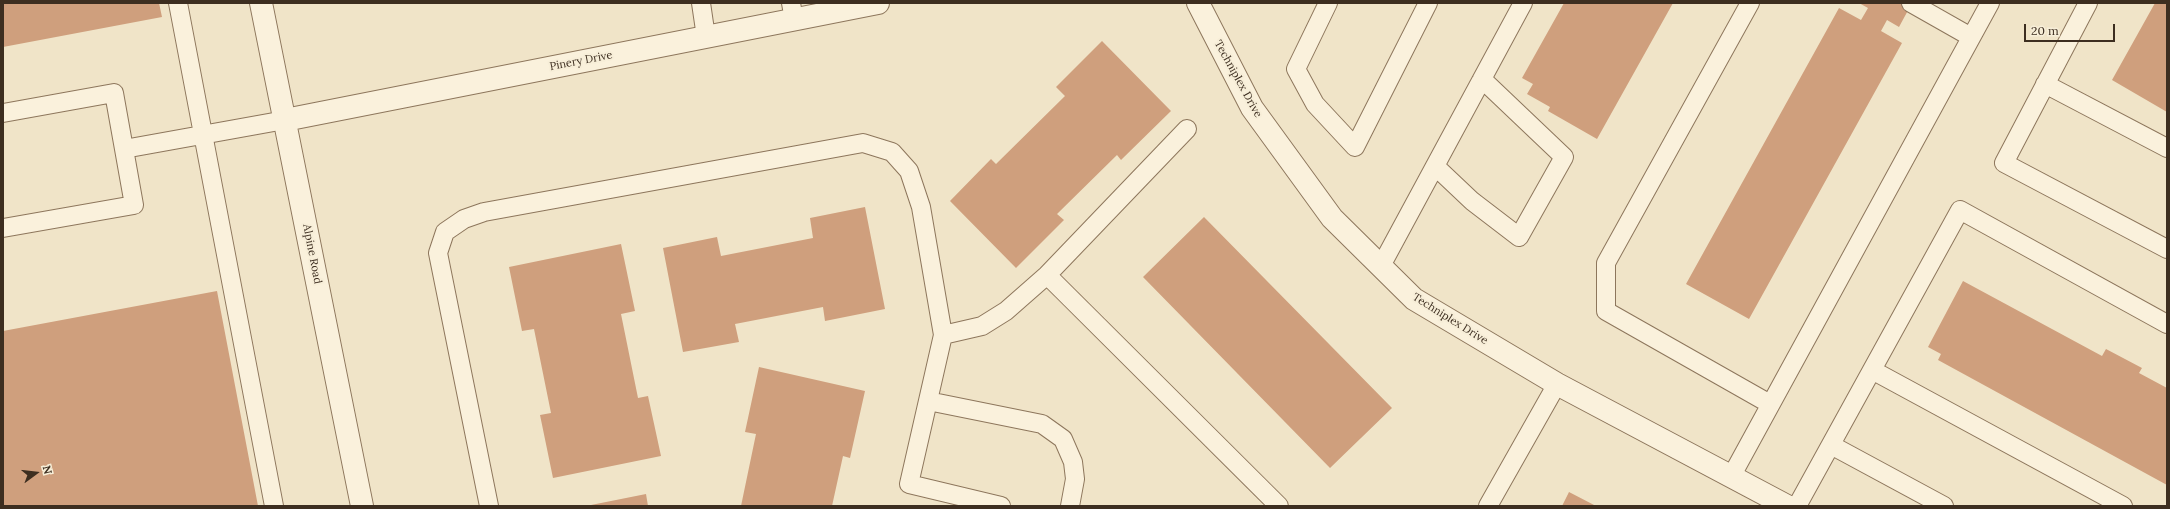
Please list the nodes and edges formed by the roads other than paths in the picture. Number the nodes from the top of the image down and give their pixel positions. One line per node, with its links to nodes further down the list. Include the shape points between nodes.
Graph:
1 (178, 3): 21 (lane)
2 (261, 3): 19 (street, Alpine Road)
3 (701, 3): 14 (lane)
4 (878, 3): 13 (street, Pinery Drive)
5 (1198, 3): 27 (street, Techniplex Drive, via 1252,108 1332,218)
6 (1328, 3): 7 (lane, via 1296,69 1315,104 1355,147)
7 (1428, 3)
8 (1523, 3): 16 (lane)
9 (1750, 3): 34 (lane, via 1606,263 1606,312)
10 (1911, 3): 15 (lane)
11 (1989, 3): 15 (lane)
12 (2088, 3): 17 (lane)
13 (793, 11): 14 (street, Pinery Drive)
14 (706, 37): 19 (street, Pinery Drive)
15 (1971, 37): 34 (lane)
16 (1482, 79): 24 (lane); 24 (lane, via 1564,157 1519,237 1472,201)
17 (2045, 84): 22 (lane); 26 (lane, via 2004,163)
18 (3, 113): 23 (lane, via 114,93)
19 (285, 120): 21 (lane); 38 (street, Alpine Road)
20 (1187, 129): 28 (lane)
21 (204, 135): 23 (lane); 37 (lane)
22 (2167, 148)
23 (124, 149): 25 (lane, via 134,205)
24 (1435, 166): 27 (lane)
25 (3, 228)
26 (2167, 249)
27 (1381, 266): 32 (street, Techniplex Drive, via 1414,299)
28 (1047, 275): 30 (lane, via 1006,311 982,326); 42 (lane)
29 (2167, 324): 31 (lane, via 1960,210)
30 (943, 335): 33 (lane); 39 (lane, via 921,207 909,171 892,152 864,143 484,212 464,219 445,232 438,253)
31 (1872, 370): 35 (lane); 47 (lane)
32 (1557, 384): 36 (street, Techniplex Drive); 43 (lane)
33 (928, 401): 40 (lane, via 909,484); 41 (lane, via 1042,424 1063,438 1073,462 1075,479)
34 (1770, 404): 36 (lane)
35 (1831, 446): 45 (lane); 46 (lane)
36 (1731, 477): 44 (street, Techniplex Drive)
37 (274, 506)
38 (362, 506)
39 (489, 506)
40 (1002, 506)
41 (1070, 506)
42 (1279, 506)
43 (1488, 506)
44 (1787, 506)
45 (1797, 506)
46 (1944, 506)
47 (2123, 506)

